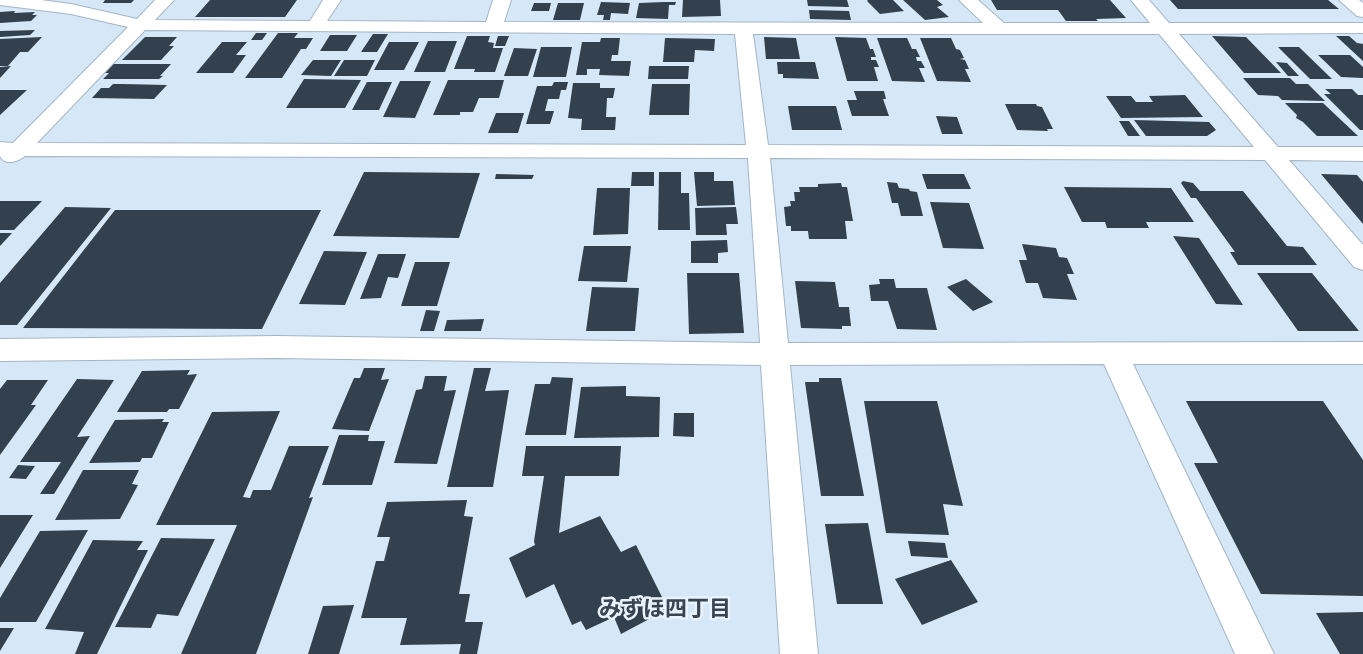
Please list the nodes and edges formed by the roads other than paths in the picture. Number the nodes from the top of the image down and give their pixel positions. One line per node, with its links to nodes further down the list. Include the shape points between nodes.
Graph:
1 (0, 0): 9 (street, via 71,8)
2 (165, 0): 9 (street)
3 (332, 0): 10 (street)
4 (502, 0): 11 (street)
5 (968, 0): 12 (street)
6 (1140, 0): 13 (street)
7 (1348, 0): 8 (street)
8 (1363, 12)
9 (141, 25): 10 (street); 16 (street)
10 (315, 26): 11 (street)
11 (493, 27): 15 (street)
12 (1000, 28): 13 (street); 15 (street)
13 (1163, 28): 14 (street); 18 (street)
14 (1363, 28)
15 (743, 29): 17 (street)
16 (9, 149): 17 (street); 20 (street)
17 (758, 151): 18 (street); 24 (street)
18 (1271, 154): 19 (street); 21 (street)
19 (1363, 154)
20 (0, 168)
21 (1363, 261)
22 (0, 350): 24 (street, via 276,347)
23 (1363, 353): 25 (street)
24 (774, 354): 25 (street); 26 (street)
25 (1113, 354): 27 (street)
26 (799, 654)
27 (1255, 654)

